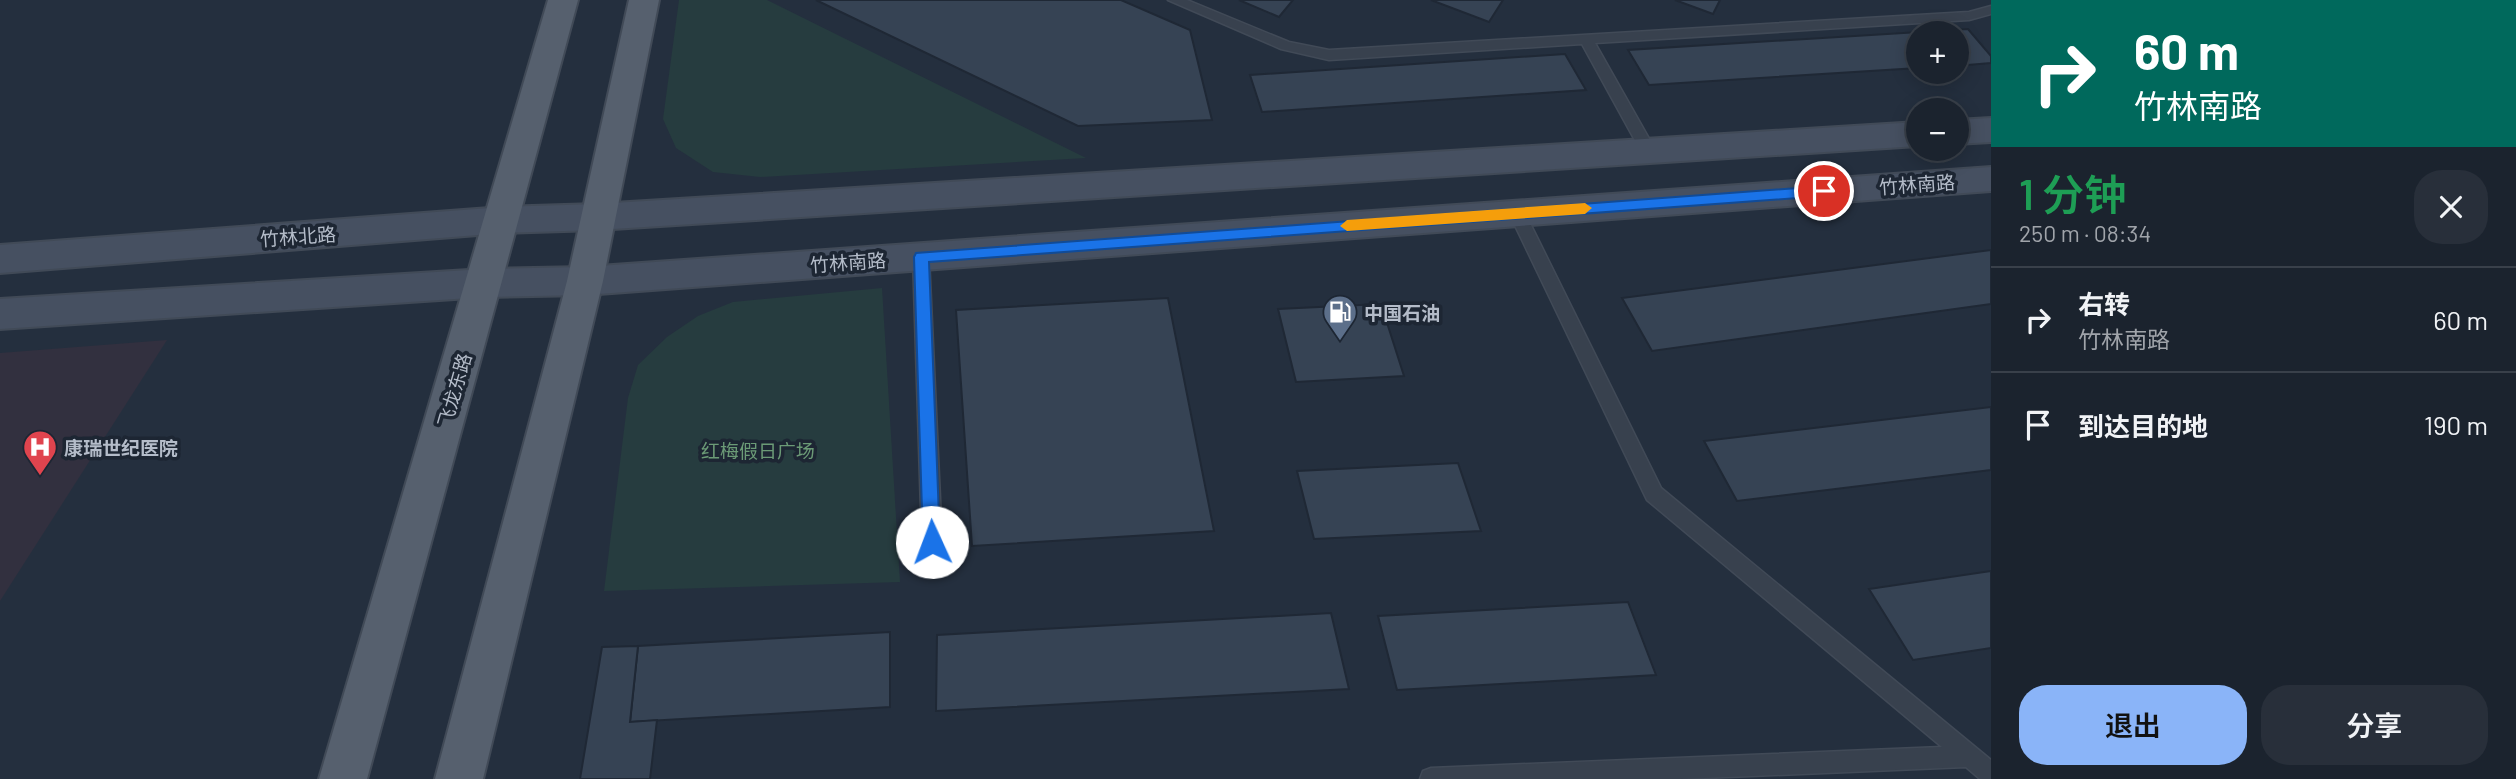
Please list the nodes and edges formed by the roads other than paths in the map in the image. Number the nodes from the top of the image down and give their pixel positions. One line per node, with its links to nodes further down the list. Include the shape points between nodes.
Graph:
1 (563, 0): 13 (main road, 飞龙东路)
2 (644, 0): 12 (main road)
3 (1175, 0): 5 (lane, via 1286,46 1329,55)
4 (1991, 10): 5 (lane, via 1969,16)
5 (1587, 41): 9 (lane)
6 (1991, 130): 7 (main road)
7 (1969, 131)
8 (1906, 135): 9 (main road)
9 (1648, 151): 12 (main road)
10 (1991, 179): 11 (main road, 竹林南路)
11 (1517, 213): 14 (main road, 竹林南路); 20 (lane, via 1654,495)
12 (597, 217): 13 (main road, 竹林北路); 16 (main road)
13 (503, 220): 15 (main road, 竹林北路); 17 (main road, 飞龙东路)
14 (921, 257): 16 (main road, 竹林南路); 19 (lane)
15 (0, 259)
16 (585, 281): 17 (main road); 23 (main road)
17 (485, 283): 18 (main road); 22 (main road, 飞龙东路)
18 (0, 314)
19 (932, 542)
20 (1969, 756): 21 (lane); 24 (lane)
21 (1991, 774)
22 (343, 779)
23 (459, 779)
24 (1432, 779)

